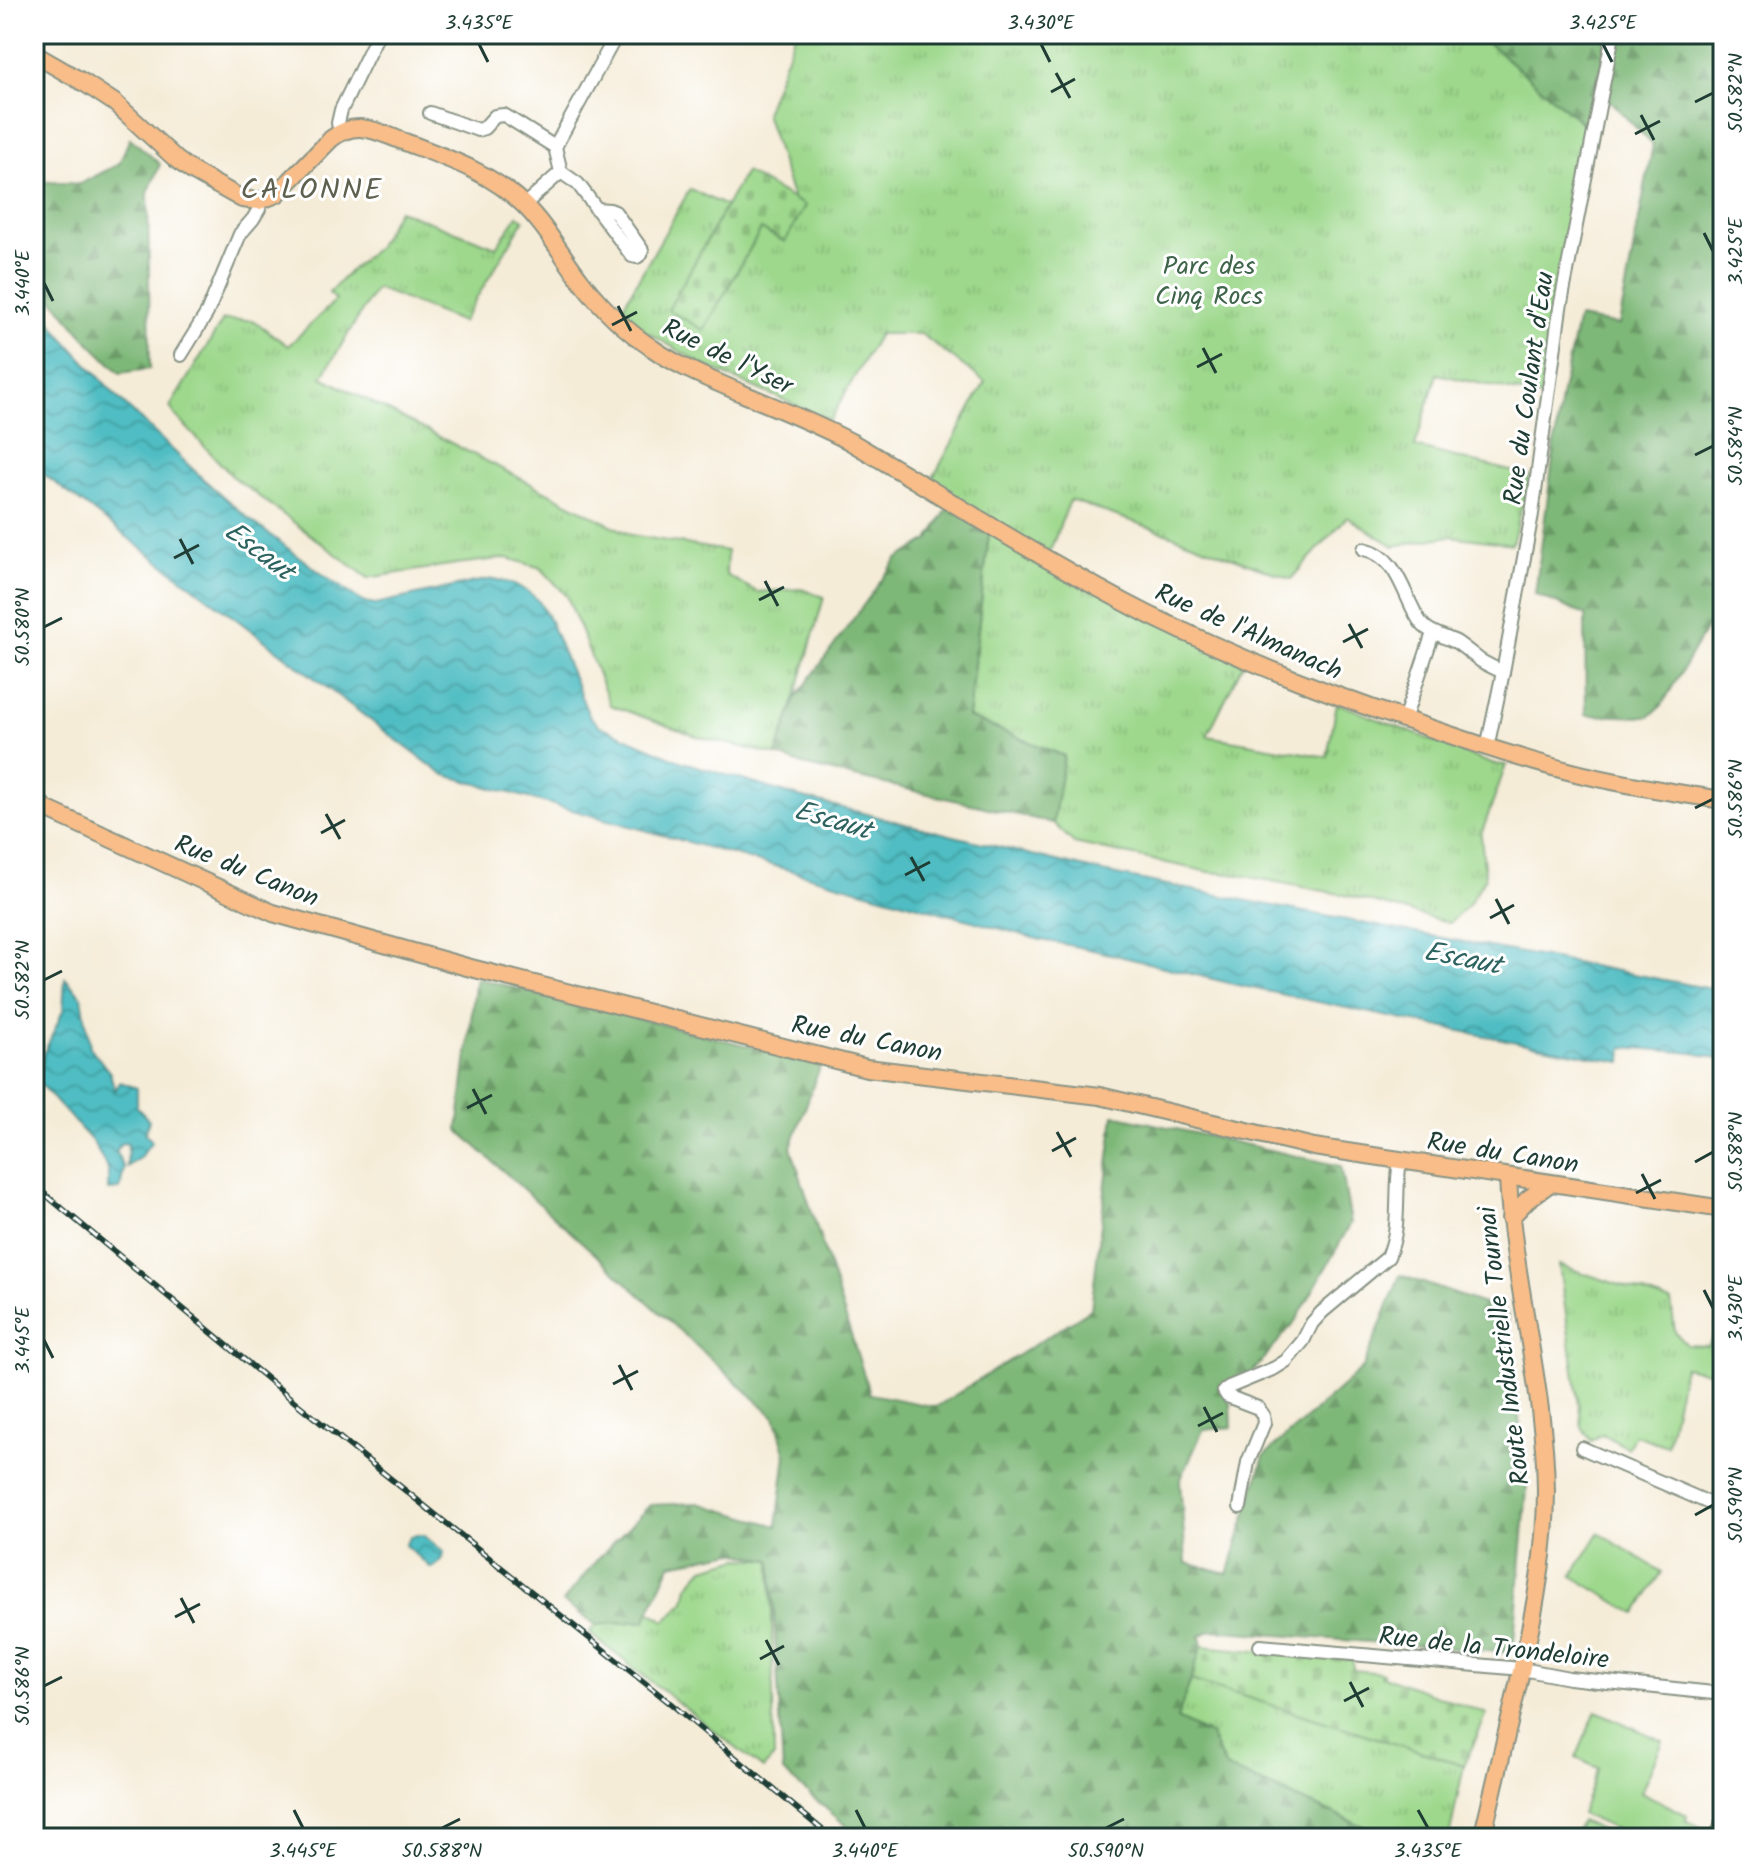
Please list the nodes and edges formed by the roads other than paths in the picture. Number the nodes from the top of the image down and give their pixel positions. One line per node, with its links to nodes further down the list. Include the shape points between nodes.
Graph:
1 (41, 34): 5 (street)
2 (378, 34): 8 (street, via 341,110)
3 (617, 34): 9 (street)
4 (1613, 34): 18 (street, Rue du Coulant d'Eau, via 1560,308 1532,514)
5 (34, 44)
6 (34, 54): 11 (main road, via 115,103 192,171 242,199)
7 (430, 113): 9 (street, via 478,130 504,115)
8 (340, 131): 11 (main road, via 284,188); 12 (main road, Rue de l'Yser, via 370,129 464,164)
9 (555, 147): 10 (street)
10 (561, 172): 12 (street); 13 (street, via 578,184)
11 (259, 201): 14 (street, via 207,313)
12 (524, 205): 15 (main road, Rue de l'Yser, via 599,303 652,348 851,442)
13 (596, 209)
14 (181, 355)
15 (1003, 533): 19 (main road, Rue de l'Almanach, via 1206,642)
16 (1364, 549): 17 (street, via 1384,558 1394,570 1420,623)
17 (1433, 633): 18 (street); 19 (street)
18 (1503, 672): 20 (street, Rue du Coulant d'Eau)
19 (1404, 720): 20 (main road, Rue de l'Almanach)
20 (1487, 748): 22 (main road, Rue de l'Almanach, via 1580,774)
21 (34, 798): 23 (main road, Rue du Canon, via 46,809 273,913 467,967 867,1068 1100,1096 1314,1147)
22 (1723, 800)
23 (1400, 1161): 24 (main road, Rue du Canon); 29 (street, via 1396,1229 1388,1257 1322,1312 1286,1361 1224,1391 1263,1415)
24 (1508, 1178): 25 (main road, Rue du Canon); 27 (main road, Route Industrielle Tournai)
25 (1549, 1184): 26 (main road, Rue du Canon); 27 (main road)
26 (1723, 1209)
27 (1510, 1218): 32 (main road, Route Industrielle Tournai, via 1543,1429 1546,1492 1536,1596)
28 (1582, 1448): 30 (street)
29 (1240, 1507)
30 (1723, 1509)
31 (1260, 1646): 32 (street, Rue de la Trondeloire)
32 (1522, 1669): 33 (street, Rue de la Trondeloire); 35 (main road, Route Industrielle Tournai)
33 (1723, 1694)
34 (1723, 1821): 36 (street)
35 (1482, 1838)
36 (1716, 1838)

